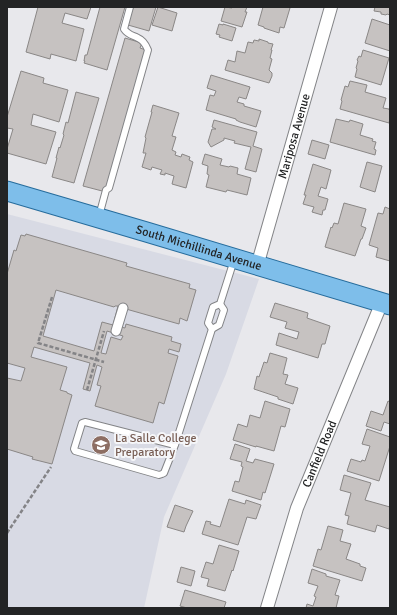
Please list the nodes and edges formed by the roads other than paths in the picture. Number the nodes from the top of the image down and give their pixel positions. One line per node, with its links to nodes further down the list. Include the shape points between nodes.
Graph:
1 (130, 7): 4 (lane, via 124,29 130,35 139,38 148,50)
2 (331, 7): 6 (street, Mariposa Avenue)
3 (7, 191): 4 (main road, South Michillinda Avenue)
4 (98, 218): 5 (main road, South Michillinda Avenue)
5 (234, 259): 6 (main road, South Michillinda Avenue); 7 (lane)
6 (257, 266): 8 (main road, South Michillinda Avenue)
7 (220, 304): 10 (lane, via 224,310 219,325); 10 (lane, via 213,307 210,315 208,323)
8 (386, 304): 13 (street, Canfield Road, via 297,508)
9 (123, 308): 11 (street)
10 (212, 329): 12 (lane)
11 (116, 331)
12 (175, 445): 12 (lane, via 85,422 82,423 74,449 161,475)
13 (267, 608)

